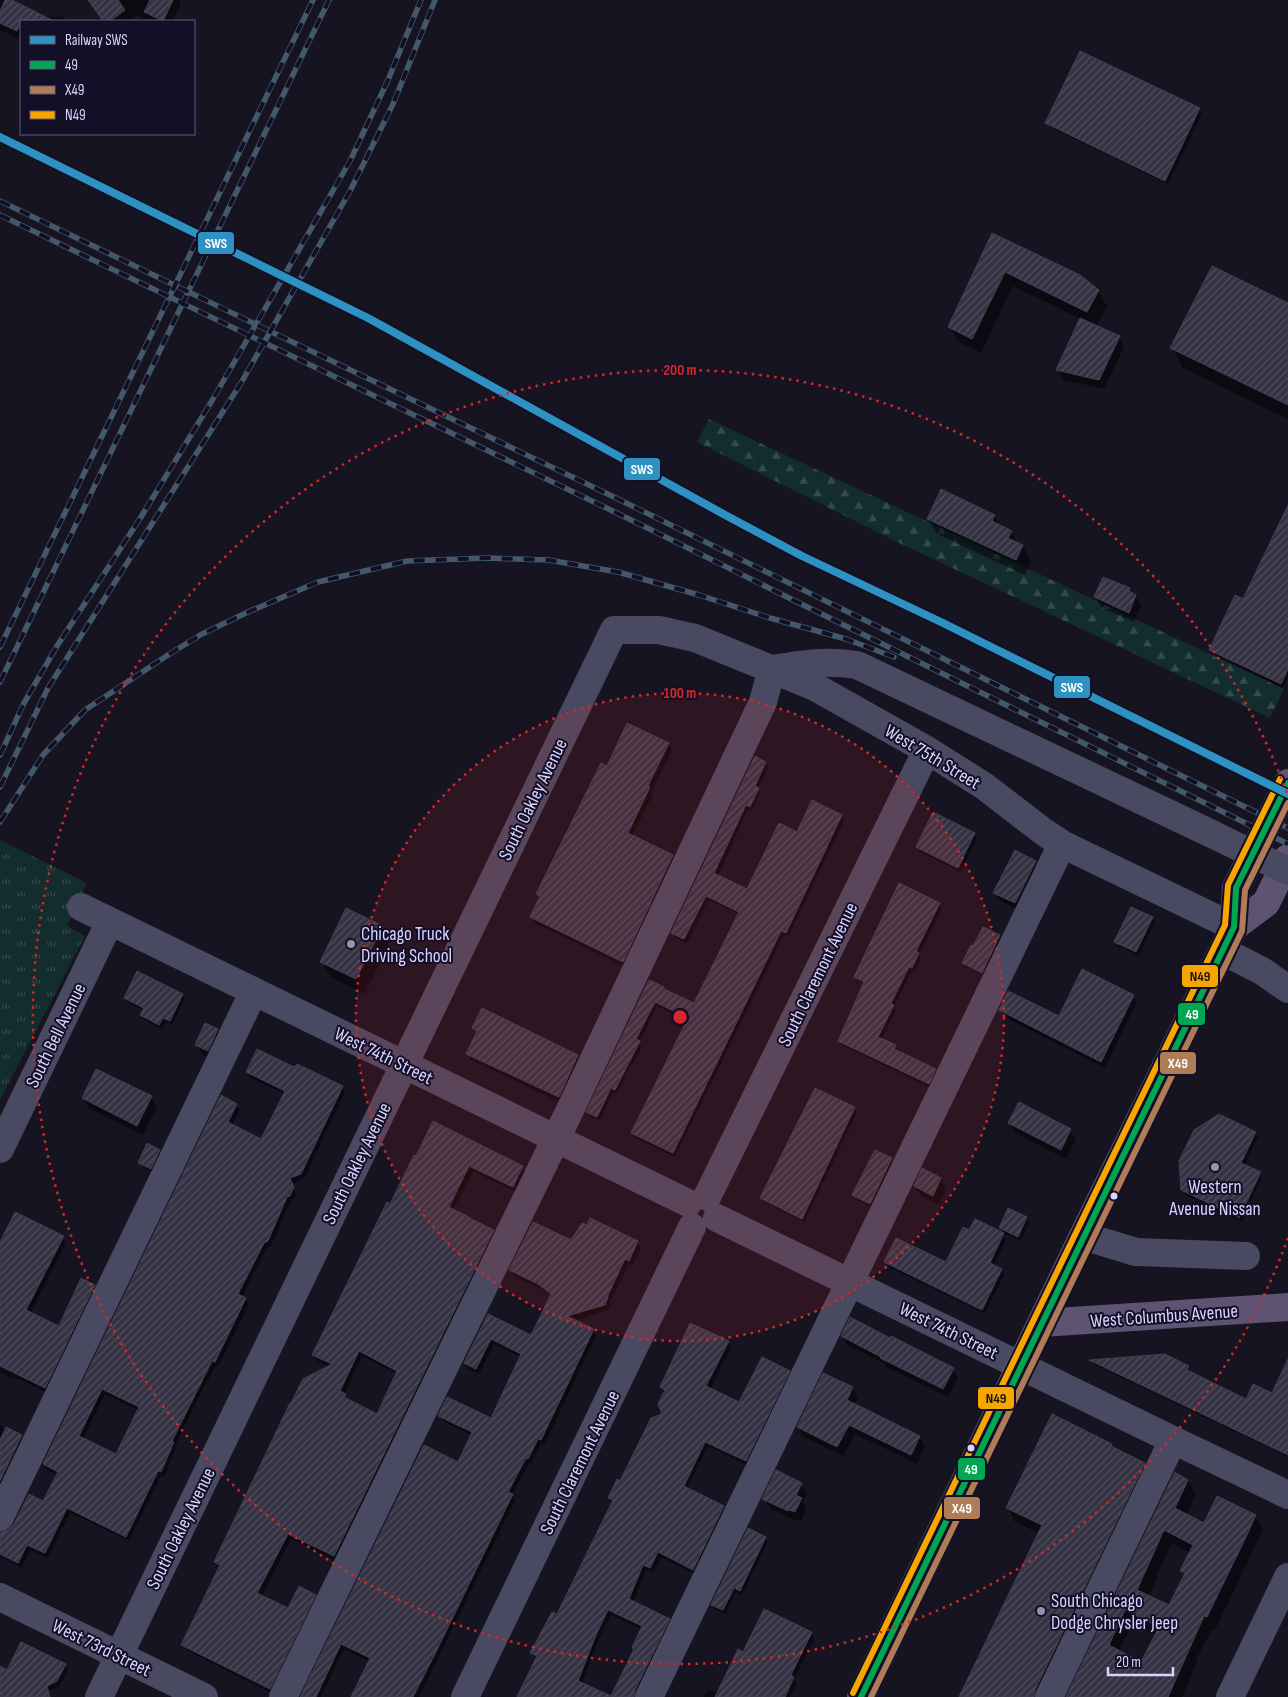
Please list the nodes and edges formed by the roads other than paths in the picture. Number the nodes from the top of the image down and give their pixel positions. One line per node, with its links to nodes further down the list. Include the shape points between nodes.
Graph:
1 (614, 630): 2 (street, West 75th Street, via 659,630 695,638); 13 (street, South Oakley Avenue)
2 (772, 668): 3 (street, West 75th Street, via 814,687); 7 (street, bridge, via 815,662 857,665); 14 (street, via 763,702)
3 (927, 750): 5 (street, West 75th Street, via 984,786); 16 (street, South Claremont Avenue)
4 (1288, 783): 10 (main road, via 1236,888)
5 (1062, 844): 10 (street, West 75th Street); 19 (street)
6 (1288, 858): 10 (main road, via 1266,903)
7 (1288, 871)
8 (81, 907): 9 (street, West 74th Street)
9 (110, 921): 12 (street, West 74th Street); 15 (street, South Bell Avenue)
10 (1228, 939): 11 (street, West 75th Street, via 1262,971); 17 (main road)
11 (1288, 989)
12 (254, 991): 13 (street, West 74th Street); 25 (street)
13 (404, 1064): 14 (street, West 74th Street); 28 (street, South Oakley Avenue)
14 (556, 1139): 16 (street, West 74th Street); 31 (street)
15 (0, 1149)
16 (701, 1211): 19 (street, West 74th Street); 32 (street, South Claremont Avenue)
17 (1083, 1236): 18 (street, via 1136,1252); 21 (main road)
18 (1246, 1256)
19 (850, 1282): 22 (street, West 74th Street); 33 (street)
20 (1288, 1307): 21 (main road, West Columbus Avenue)
21 (1041, 1323): 22 (main road)
22 (1020, 1365): 23 (street, West 74th Street); 34 (main road)
23 (1173, 1440): 24 (street, West 74th Street); 35 (street)
24 (1288, 1494)
25 (0, 1517)
26 (1288, 1577): 36 (street)
27 (0, 1597): 28 (street, West 73rd Street)
28 (119, 1655): 29 (street, South Oakley Avenue); 30 (street, West 73rd Street)
29 (99, 1697)
30 (204, 1697)
31 (283, 1697)
32 (465, 1697)
33 (649, 1697)
34 (861, 1697)
35 (1049, 1697)
36 (1230, 1697)

